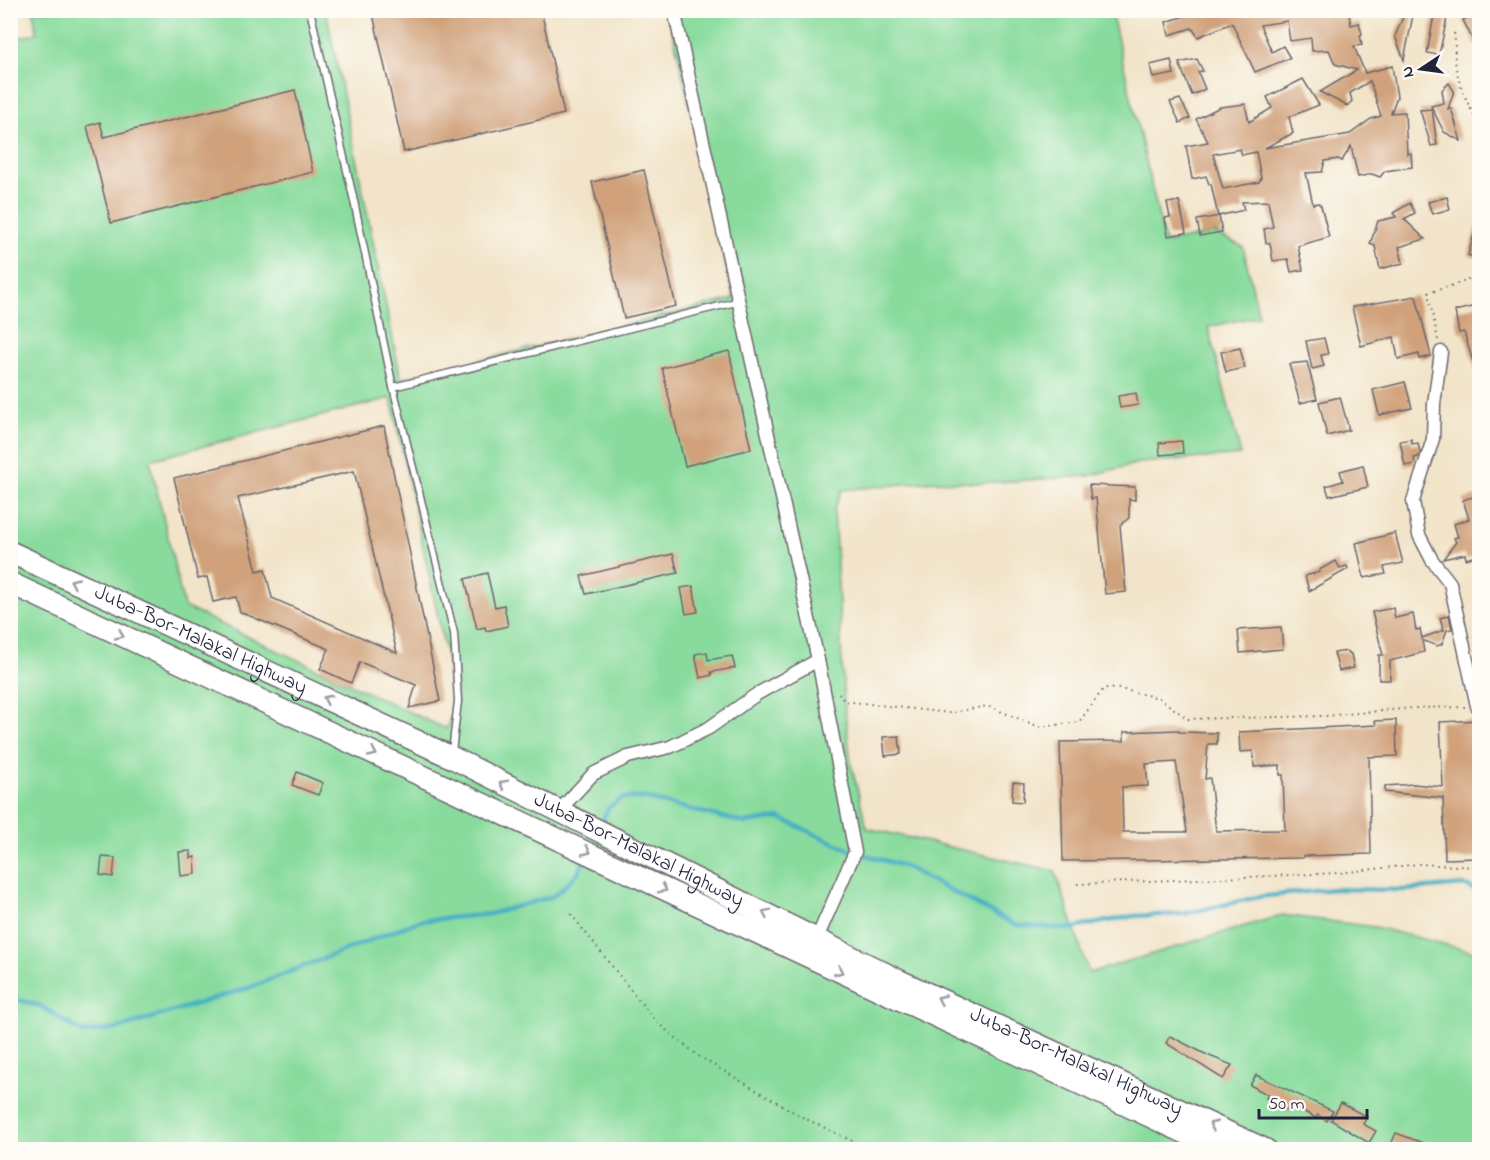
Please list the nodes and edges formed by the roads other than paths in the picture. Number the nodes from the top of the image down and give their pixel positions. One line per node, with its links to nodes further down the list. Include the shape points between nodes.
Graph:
1 (310, 10): 5 (lane)
2 (674, 10): 3 (street)
3 (741, 301): 5 (lane); 8 (street)
4 (1441, 352): 9 (street, via 1434,439 1413,501 1419,535 1450,583)
5 (393, 387): 10 (lane, via 454,633 458,701)
6 (10, 552): 10 (highway, Juba-Bor-Malakal Highway, one-way to 6)
7 (10, 583): 13 (highway, Juba-Bor-Malakal Highway, one-way to 13)
8 (818, 660): 11 (street, via 757,694 709,728 670,747 628,757 593,774); 12 (street, via 855,852)
9 (1478, 706)
10 (452, 757): 11 (highway, Juba-Bor-Malakal Highway, one-way to 10)
11 (566, 816): 12 (highway, Juba-Bor-Malakal Highway, one-way to 11)
12 (818, 938): 14 (highway, Juba-Bor-Malakal Highway, one-way to 12, via 900,981)
13 (1222, 1149)
14 (1266, 1149)

